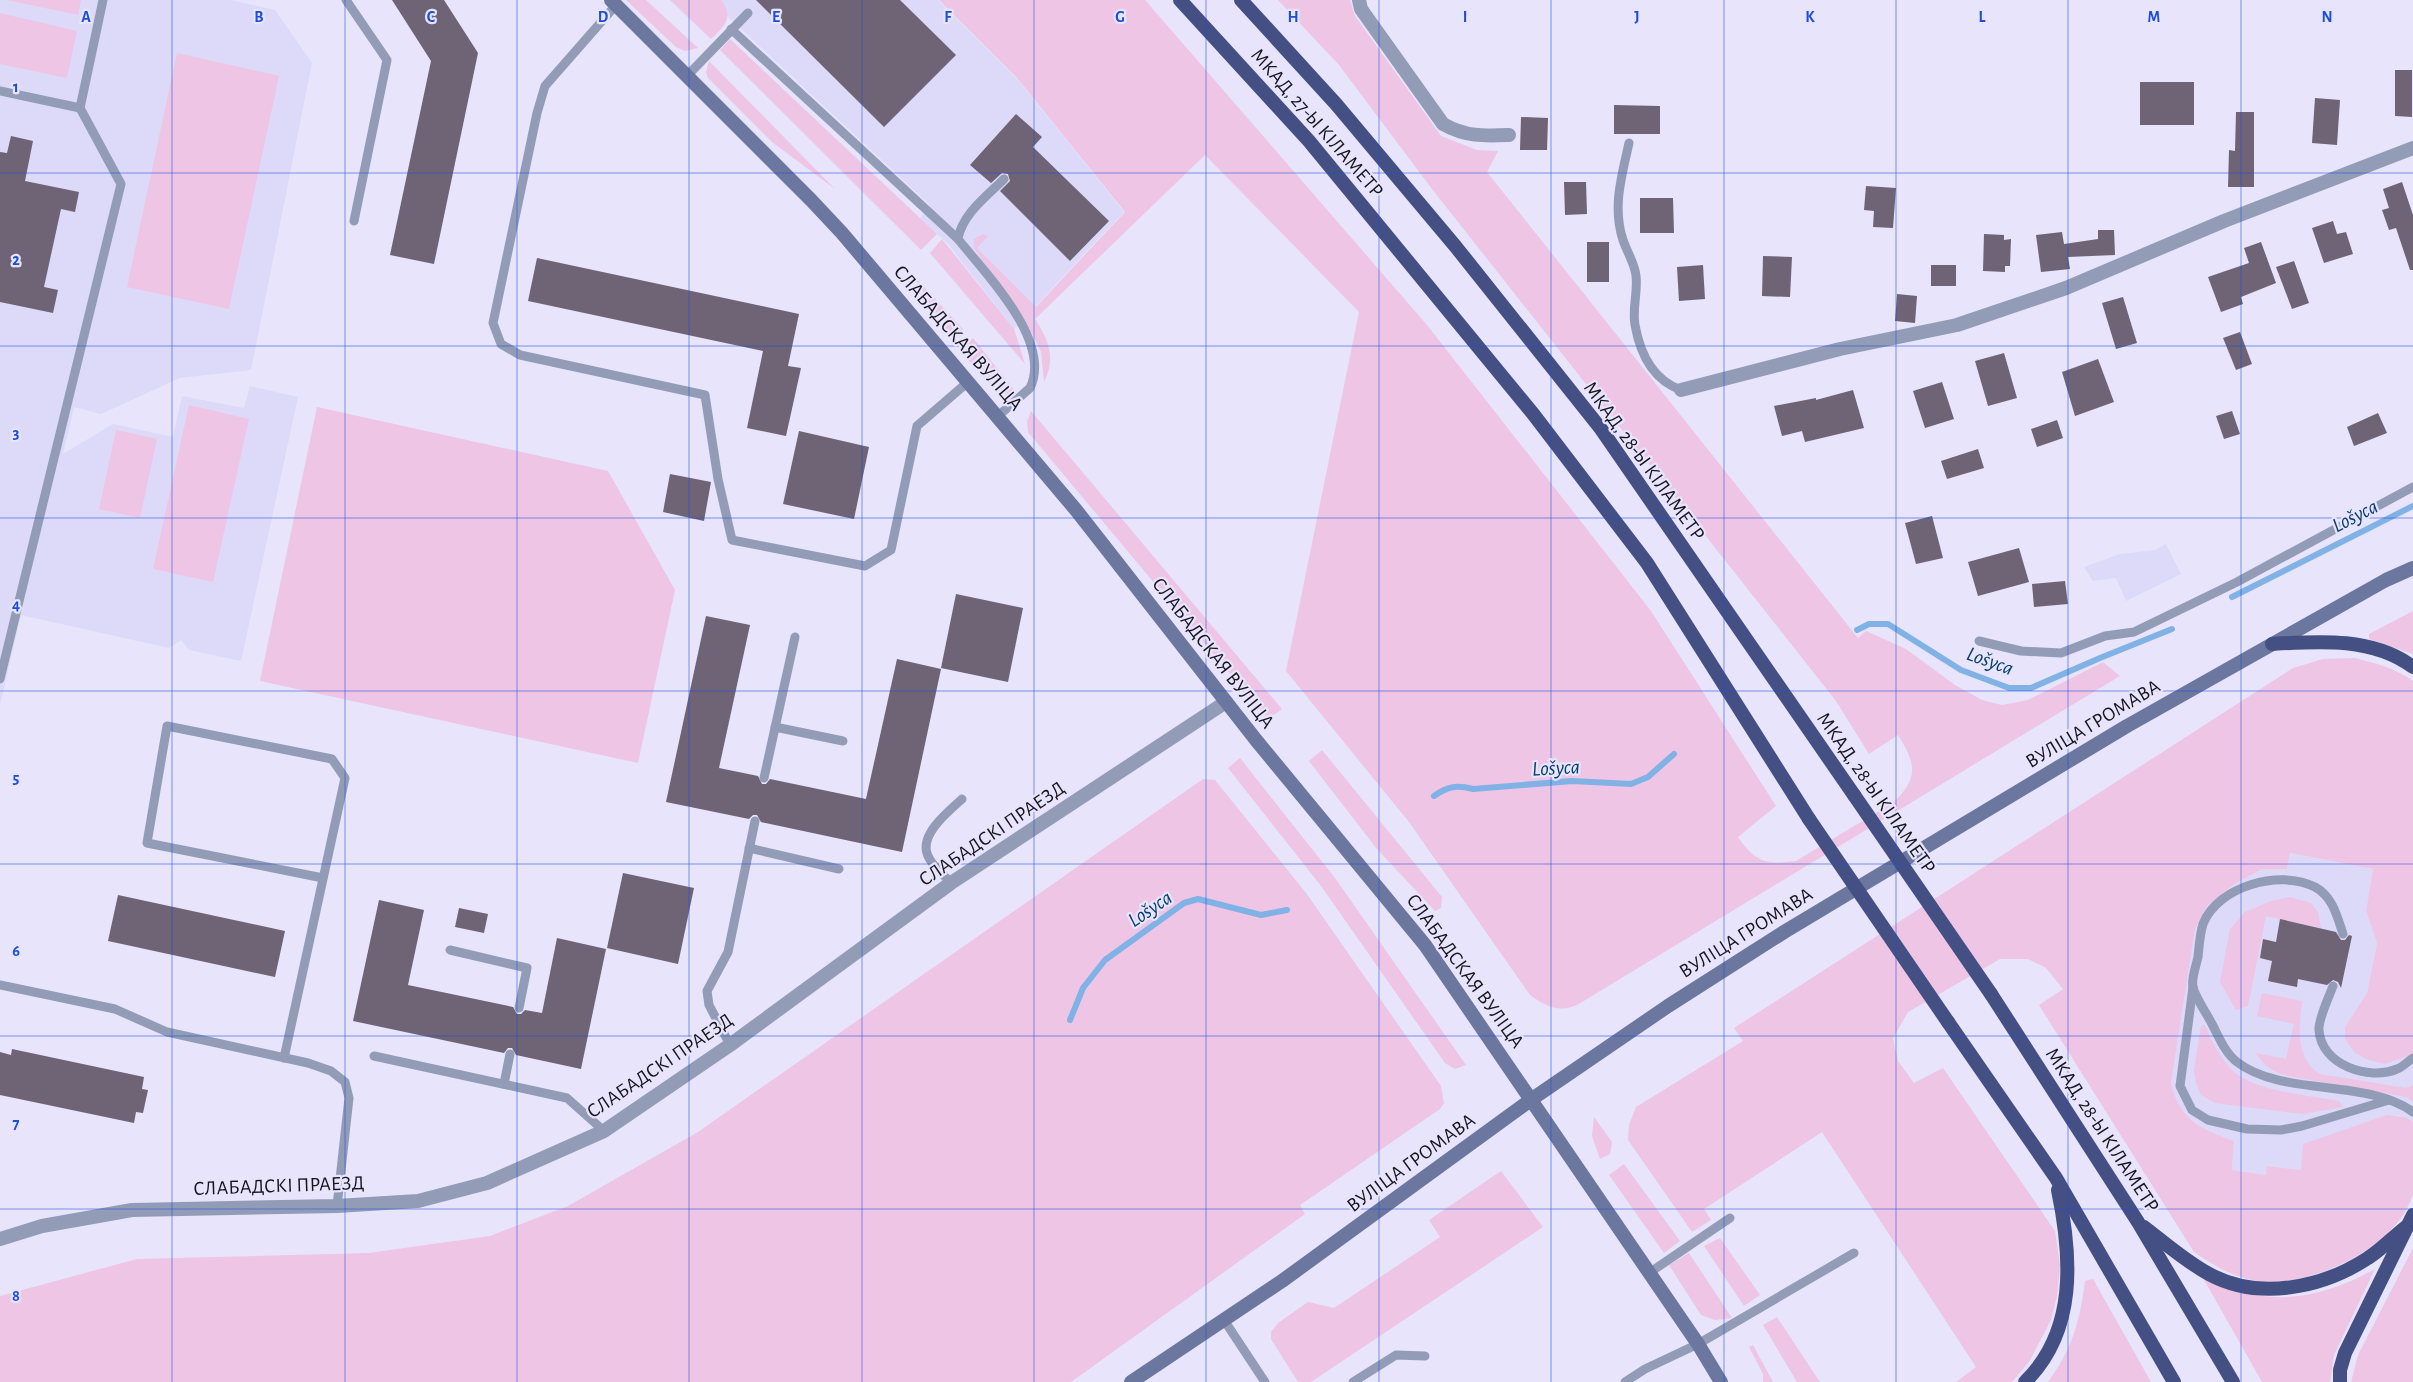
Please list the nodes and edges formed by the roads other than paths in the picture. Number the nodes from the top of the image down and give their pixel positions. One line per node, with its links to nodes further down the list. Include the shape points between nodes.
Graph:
1 (103, 0): 11 (lane)
2 (346, 0): 16 (lane, via 387,60)
3 (1180, 0): 55 (highway, МКАД, 27-Ы КІЛАМЕТР, bridge, via 1309,141 1534,415 1647,563 1809,819)
4 (1242, 0): 18 (highway, МКАД, 27-Ы КІЛАМЕТР, via 1336,104)
5 (1359, 0): 12 (street, via 1361,9 1443,124 1456,132 1474,136)
6 (614, 3): 9 (main road, СЛАБАДСКАЯ ВУЛІЦА); 19 (lane, via 545,86 493,322 501,344 520,355 705,395 718,480 732,540 865,566 891,550 918,426)
7 (748, 13): 8 (lane)
8 (730, 29): 9 (lane); 17 (lane)
9 (687, 76): 19 (main road, СЛАБАДСКАЯ ВУЛІЦА, via 830,220)
10 (0, 90): 11 (lane)
11 (80, 108): 28 (lane, via 121,184)
12 (1509, 135)
13 (1629, 143): 20 (lane, via 1619,188 1618,214 1636,274 1635,324 1652,371 1670,386)
14 (2413, 148): 20 (street, via 2224,221 2066,288 1957,326 1840,349)
15 (1004, 179): 17 (lane, via 965,220)
16 (354, 222)
17 (958, 238): 21 (lane, via 1022,320 1032,342 1034,381)
18 (1456, 248): 59 (highway, МКАД, 28-Ы КІЛАМЕТР, bridge, via 1601,429 1991,994)
19 (968, 382): 21 (main road, СЛАБАДСКАЯ ВУЛІЦА)
20 (1681, 390)
21 (998, 416): 29 (main road, СЛАБАДСКАЯ ВУЛІЦА)
22 (2413, 487): 25 (lane, via 2237,582 2134,632 2105,636 2061,652 2021,651)
23 (2413, 568): 26 (main road, ВУЛІЦА ГРОМАВА)
24 (795, 637): 30 (lane)
25 (1979, 641)
26 (2272, 644): 27 (highway, via 2352,643 2381,650); 51 (main road, ВУЛІЦА ГРОМАВА, via 2126,726 1784,932)
27 (2413, 666)
28 (0, 679)
29 (1226, 702): 38 (street, СЛАБАДСКІ ПРАЕЗД); 51 (main road, СЛАБАДСКАЯ ВУЛІЦА, via 1425,945)
30 (775, 727): 31 (lane); 32 (lane)
31 (843, 741)
32 (764, 778)
33 (962, 799): 38 (lane, via 937,821 926,843 928,856)
34 (755, 821): 35 (lane)
35 (749, 848): 36 (lane); 45 (lane, via 728,952 707,991 709,1005)
36 (839, 869)
37 (323, 878): 37 (lane, via 345,778 332,759 167,726 148,843); 48 (lane)
38 (951, 883): 45 (street, СЛАБАДСКІ ПРАЕЗД)
39 (2343, 934): 43 (lane, via 2333,903 2315,887 2289,880 2274,880 2240,888 2224,898 2203,924)
40 (450, 950): 44 (lane, via 527,968)
41 (0, 985): 48 (lane, via 115,1010 167,1032)
42 (2333, 986): 49 (lane, via 2319,1030 2327,1054 2344,1066 2369,1072 2397,1069)
43 (2193, 987): 52 (lane, via 2224,1047 2235,1061 2252,1072); 52 (lane, via 2180,1086 2192,1110 2208,1120 2247,1129 2281,1130)
44 (519, 1008)
45 (730, 1045): 54 (street, СЛАБАДСКІ ПРАЕЗД)
46 (510, 1054): 50 (lane)
47 (374, 1056): 50 (lane)
48 (284, 1058): 56 (lane, via 331,1071 345,1082 348,1098)
49 (2413, 1058)
50 (504, 1084): 54 (lane, via 567,1098)
51 (1532, 1099): 63 (main road, СЛАБАДСКАЯ ВУЛІЦА); 64 (main road, ВУЛІЦА ГРОМАВА)
52 (2391, 1100): 53 (lane)
53 (2413, 1112)
54 (604, 1131): 56 (street, СЛАБАДСКІ ПРАЕЗД, via 487,1182 418,1201)
55 (2056, 1178): 72 (highway, via 2069,1279 2063,1317 2052,1347); 73 (highway)
56 (337, 1206): 61 (street, СЛАБАДСКІ ПРАЕЗД, via 132,1210 42,1226)
57 (2413, 1214): 60 (highway)
58 (1730, 1218): 63 (lane)
59 (2138, 1222): 60 (highway, via 2209,1274 2255,1287 2279,1288 2309,1285 2338,1275 2369,1258); 74 (highway, МКАД, 28-Ы КІЛАМЕТР)
60 (2406, 1227): 75 (highway, via 2345,1353)
61 (0, 1239)
62 (1854, 1253): 65 (lane)
63 (1649, 1273): 65 (main road, СЛАБАДСКАЯ ВУЛІЦА)
64 (1224, 1320): 67 (main road, ВУЛІЦА ГРОМАВА); 68 (lane)
65 (1698, 1344): 70 (lane); 71 (main road, СЛАБАДСКАЯ ВУЛІЦА)
66 (1425, 1356): 69 (lane, via 1396,1355)
67 (1131, 1382)
68 (1265, 1382)
69 (1353, 1382)
70 (1625, 1382)
71 (1721, 1382)
72 (2025, 1382)
73 (2174, 1382)
74 (2233, 1382)
75 (2340, 1382)

